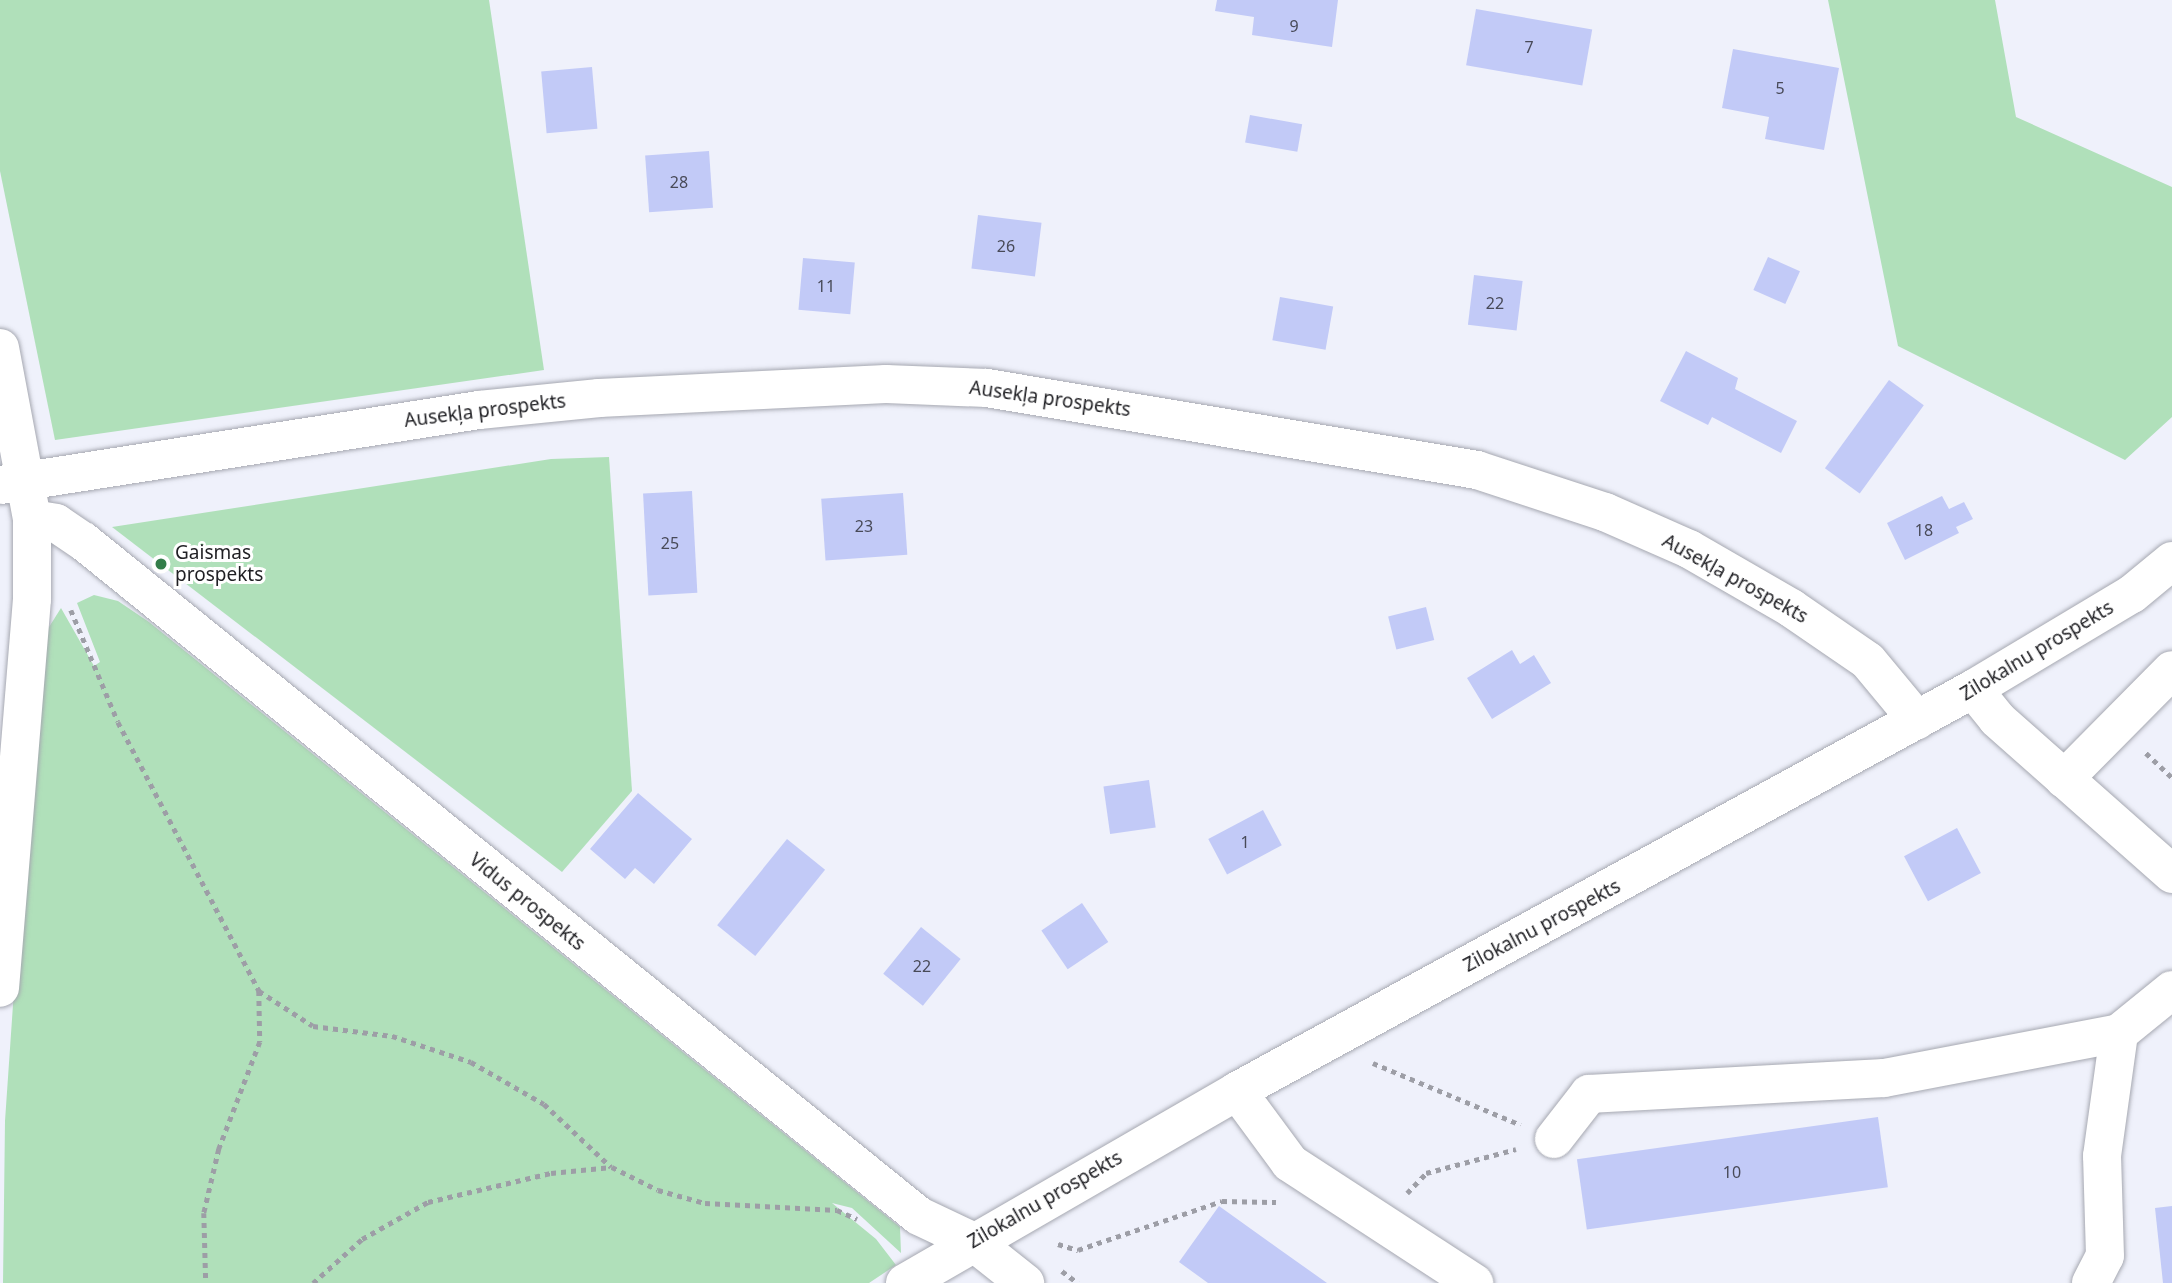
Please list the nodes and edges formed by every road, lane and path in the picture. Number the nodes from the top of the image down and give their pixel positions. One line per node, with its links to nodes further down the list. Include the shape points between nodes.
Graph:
1 (0, 348): 2 (street)
2 (20, 496): 3 (street, Vidus prospekts); 7 (street, Ausekļa prospekts, via 200,451 479,410 886,384 987,387 1477,470 1605,512 1689,549 1791,608 1868,661); 10 (street, via 32,599)
3 (83, 541): 12 (path, via 70,608 118,722); 21 (street, Vidus prospekts, via 919,1216)
4 (2172, 561): 6 (street, Zilokalnu prospekts, via 2132,594)
5 (2172, 670): 8 (street)
6 (1973, 689): 7 (street, Zilokalnu prospekts); 8 (street, via 1997,719)
7 (1917, 720): 15 (street, Zilokalnu prospekts)
8 (2064, 779): 9 (street)
9 (2172, 874)
10 (0, 988)
11 (2172, 990): 13 (street)
12 (259, 991): 17 (path, via 313,1026 392,1036 471,1062 544,1104); 24 (path, via 260,1042 219,1149 204,1213)
13 (2119, 1032): 16 (street, via 1884,1078 1589,1094); 29 (street, via 2102,1156 2105,1256)
14 (1373, 1063): 16 (path)
15 (1237, 1091): 20 (street, via 1290,1163); 21 (street, Zilokalnu prospekts)
16 (1554, 1139): 20 (path, via 1426,1173)
17 (612, 1167): 19 (path, via 657,1190 705,1203 837,1210); 25 (path, via 551,1173 428,1202 362,1239)
18 (1283, 1202): 22 (path, via 1222,1201 1077,1250)
19 (862, 1221)
20 (1381, 1223): 28 (street)
21 (972, 1241): 23 (street, Vidus prospekts); 26 (street, Zilokalnu prospekts)
22 (1058, 1244)
23 (1041, 1276): 27 (path)
24 (206, 1283)
25 (313, 1283)
26 (905, 1283)
27 (1078, 1283)
28 (1474, 1283)
29 (2091, 1283)

